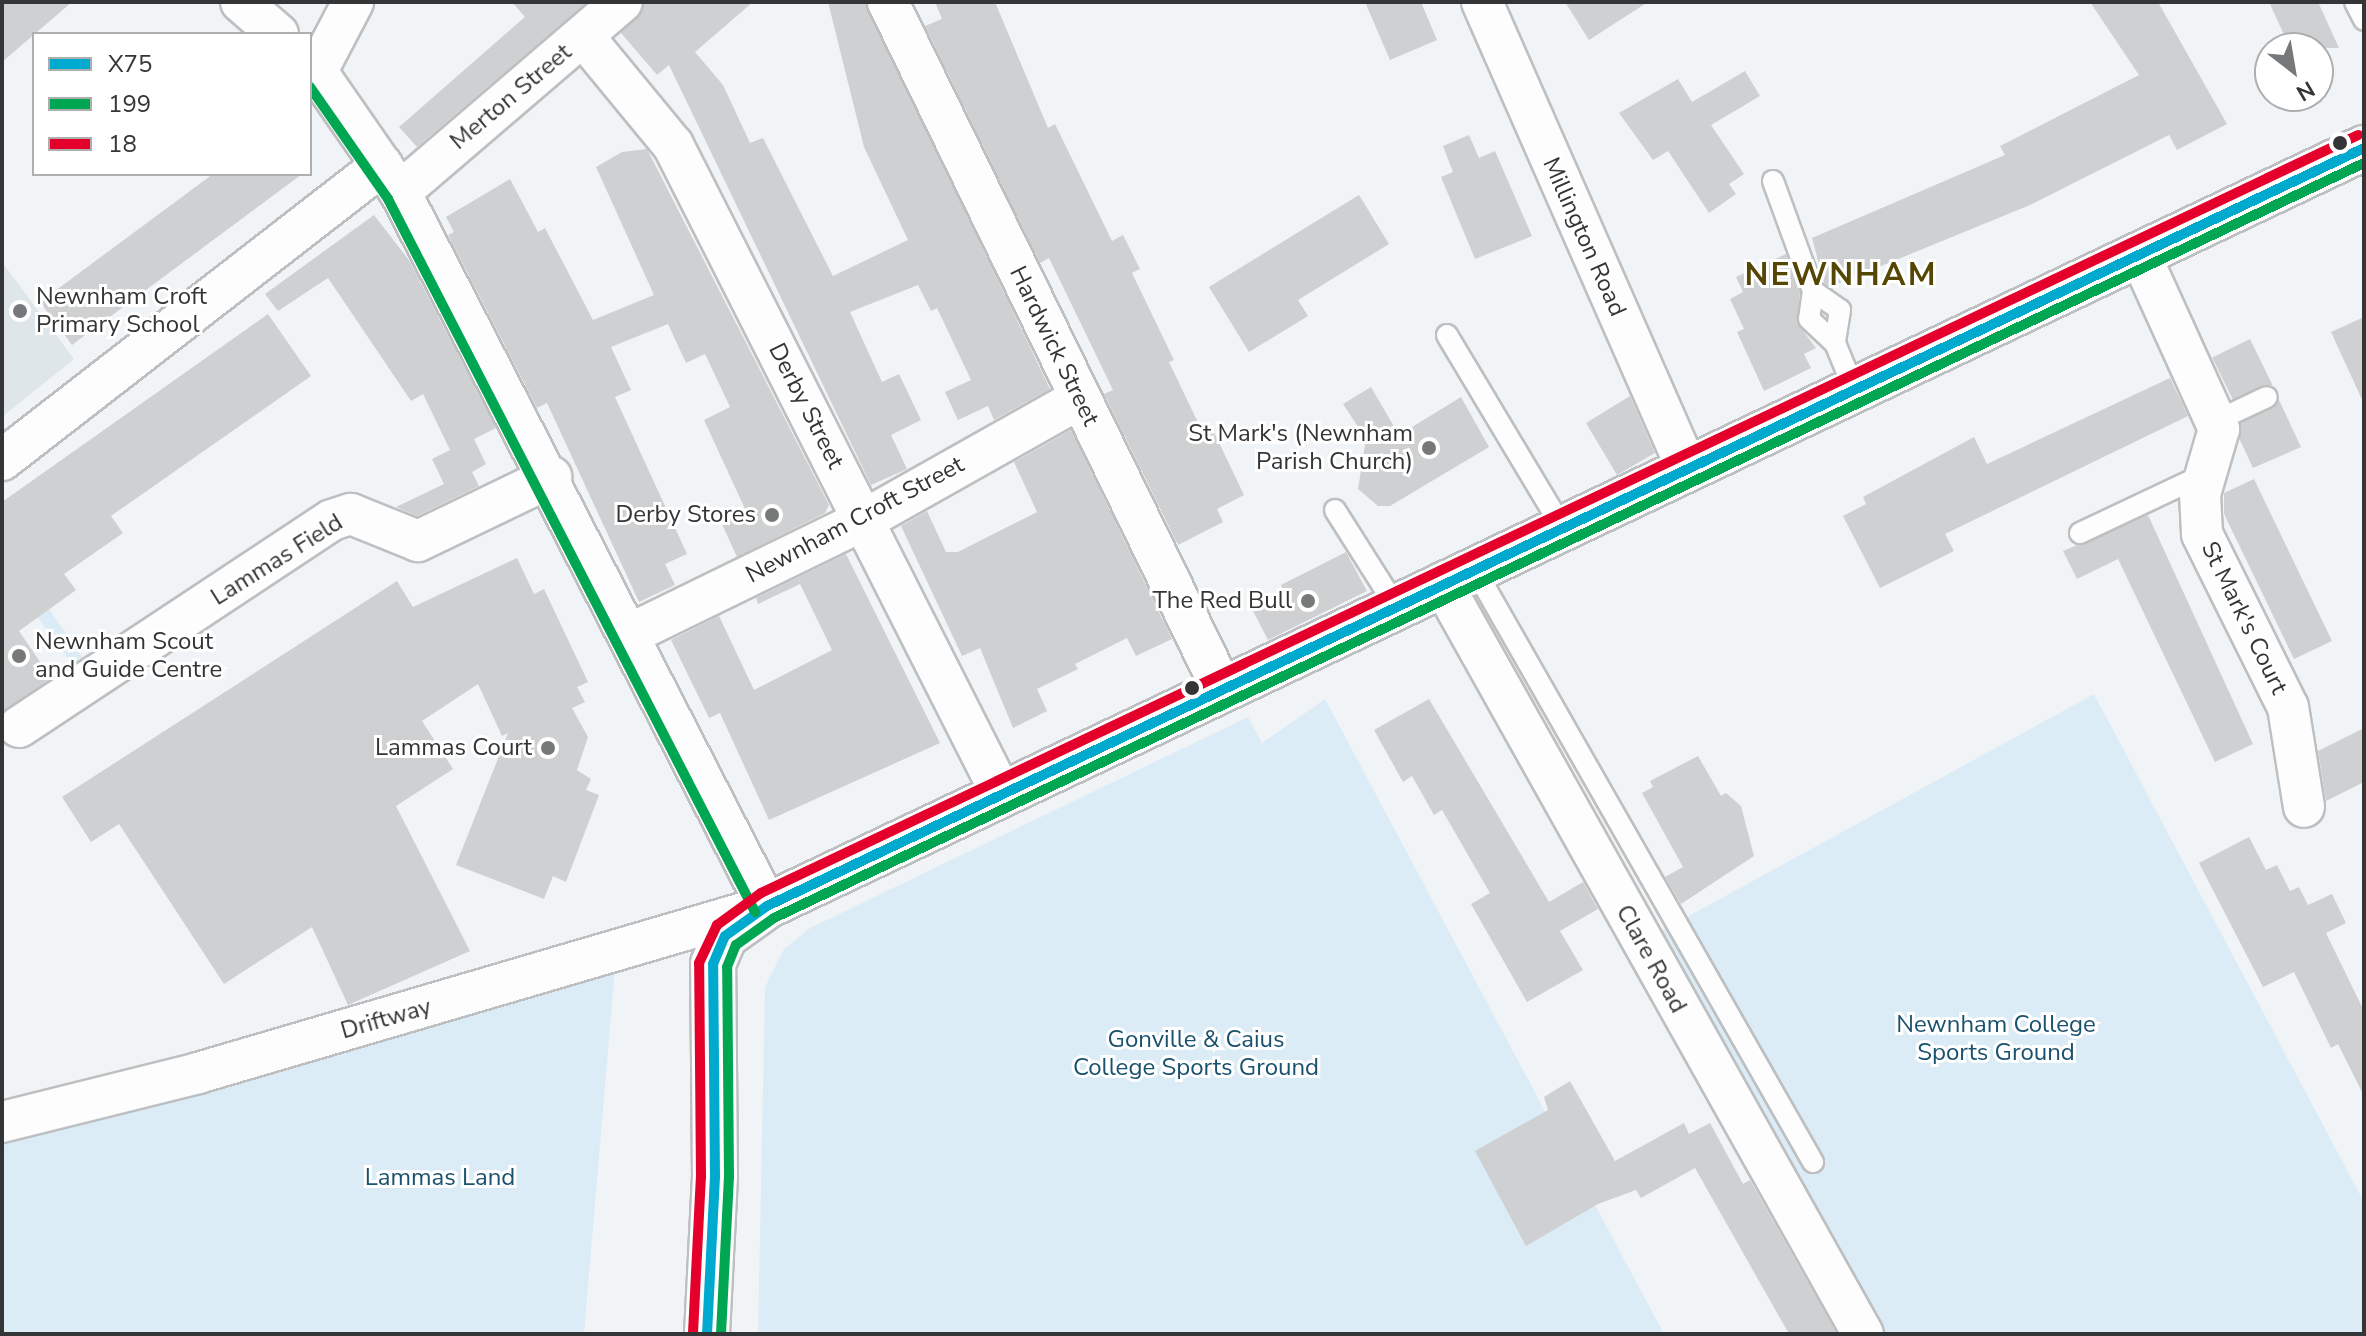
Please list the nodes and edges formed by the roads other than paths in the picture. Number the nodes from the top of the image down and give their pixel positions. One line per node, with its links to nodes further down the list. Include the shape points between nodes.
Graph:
1 (241, 2): 8 (street)
2 (353, 2): 10 (street)
3 (622, 2): 9 (street, Merton Street)
4 (888, 2): 20 (street, Hardwick Street)
5 (1482, 2): 23 (street, Millington Road)
6 (2355, 2): 7 (lane)
7 (2364, 20)
8 (276, 32)
9 (583, 36): 12 (street, Merton Street); 27 (street, Derby Street, via 673,145)
10 (314, 66): 12 (street)
11 (2364, 148): 14 (main road)
12 (391, 178): 22 (street, Merton Street); 25 (street)
13 (1773, 181): 15 (lane)
14 (2141, 257): 18 (main road); 21 (street, St Mark's Court)
15 (1813, 291): 17 (lane, via 1809,319); 17 (lane, via 1840,310)
16 (1447, 335): 28 (lane)
17 (1835, 343): 18 (lane)
18 (1856, 394): 23 (main road)
19 (2267, 397): 21 (lane)
20 (1079, 399): 27 (street, Newnham Croft Street); 33 (street, Hardwick Street)
21 (2216, 421): 24 (street, St Mark's Court, via 2217,450)
22 (2, 460)
23 (1688, 471): 28 (main road)
24 (2208, 473): 29 (lane); 36 (street, St Mark's Court, via 2199,504 2202,534 2288,707)
25 (551, 477): 32 (street); 34 (street, Lammas Field, via 418,541 351,514 332,520)
26 (1335, 510): 31 (lane)
27 (864, 520): 32 (street, Newnham Croft Street); 35 (street, Derby Street)
28 (1562, 527): 30 (main road)
29 (2080, 533)
30 (1458, 576): 31 (main road); 39 (lane); 41 (street, Clare Road)
31 (1395, 605): 33 (main road)
32 (628, 635): 37 (street)
33 (1222, 689): 35 (main road)
34 (19, 727)
35 (1001, 793): 37 (main road)
36 (2304, 807)
37 (767, 906): 38 (street, Driftway, via 198,1073); 40 (main road, via 725,936 713,964 715,1177)
38 (2, 1122)
39 (1813, 1162)
40 (707, 1334)
41 (1863, 1334)

